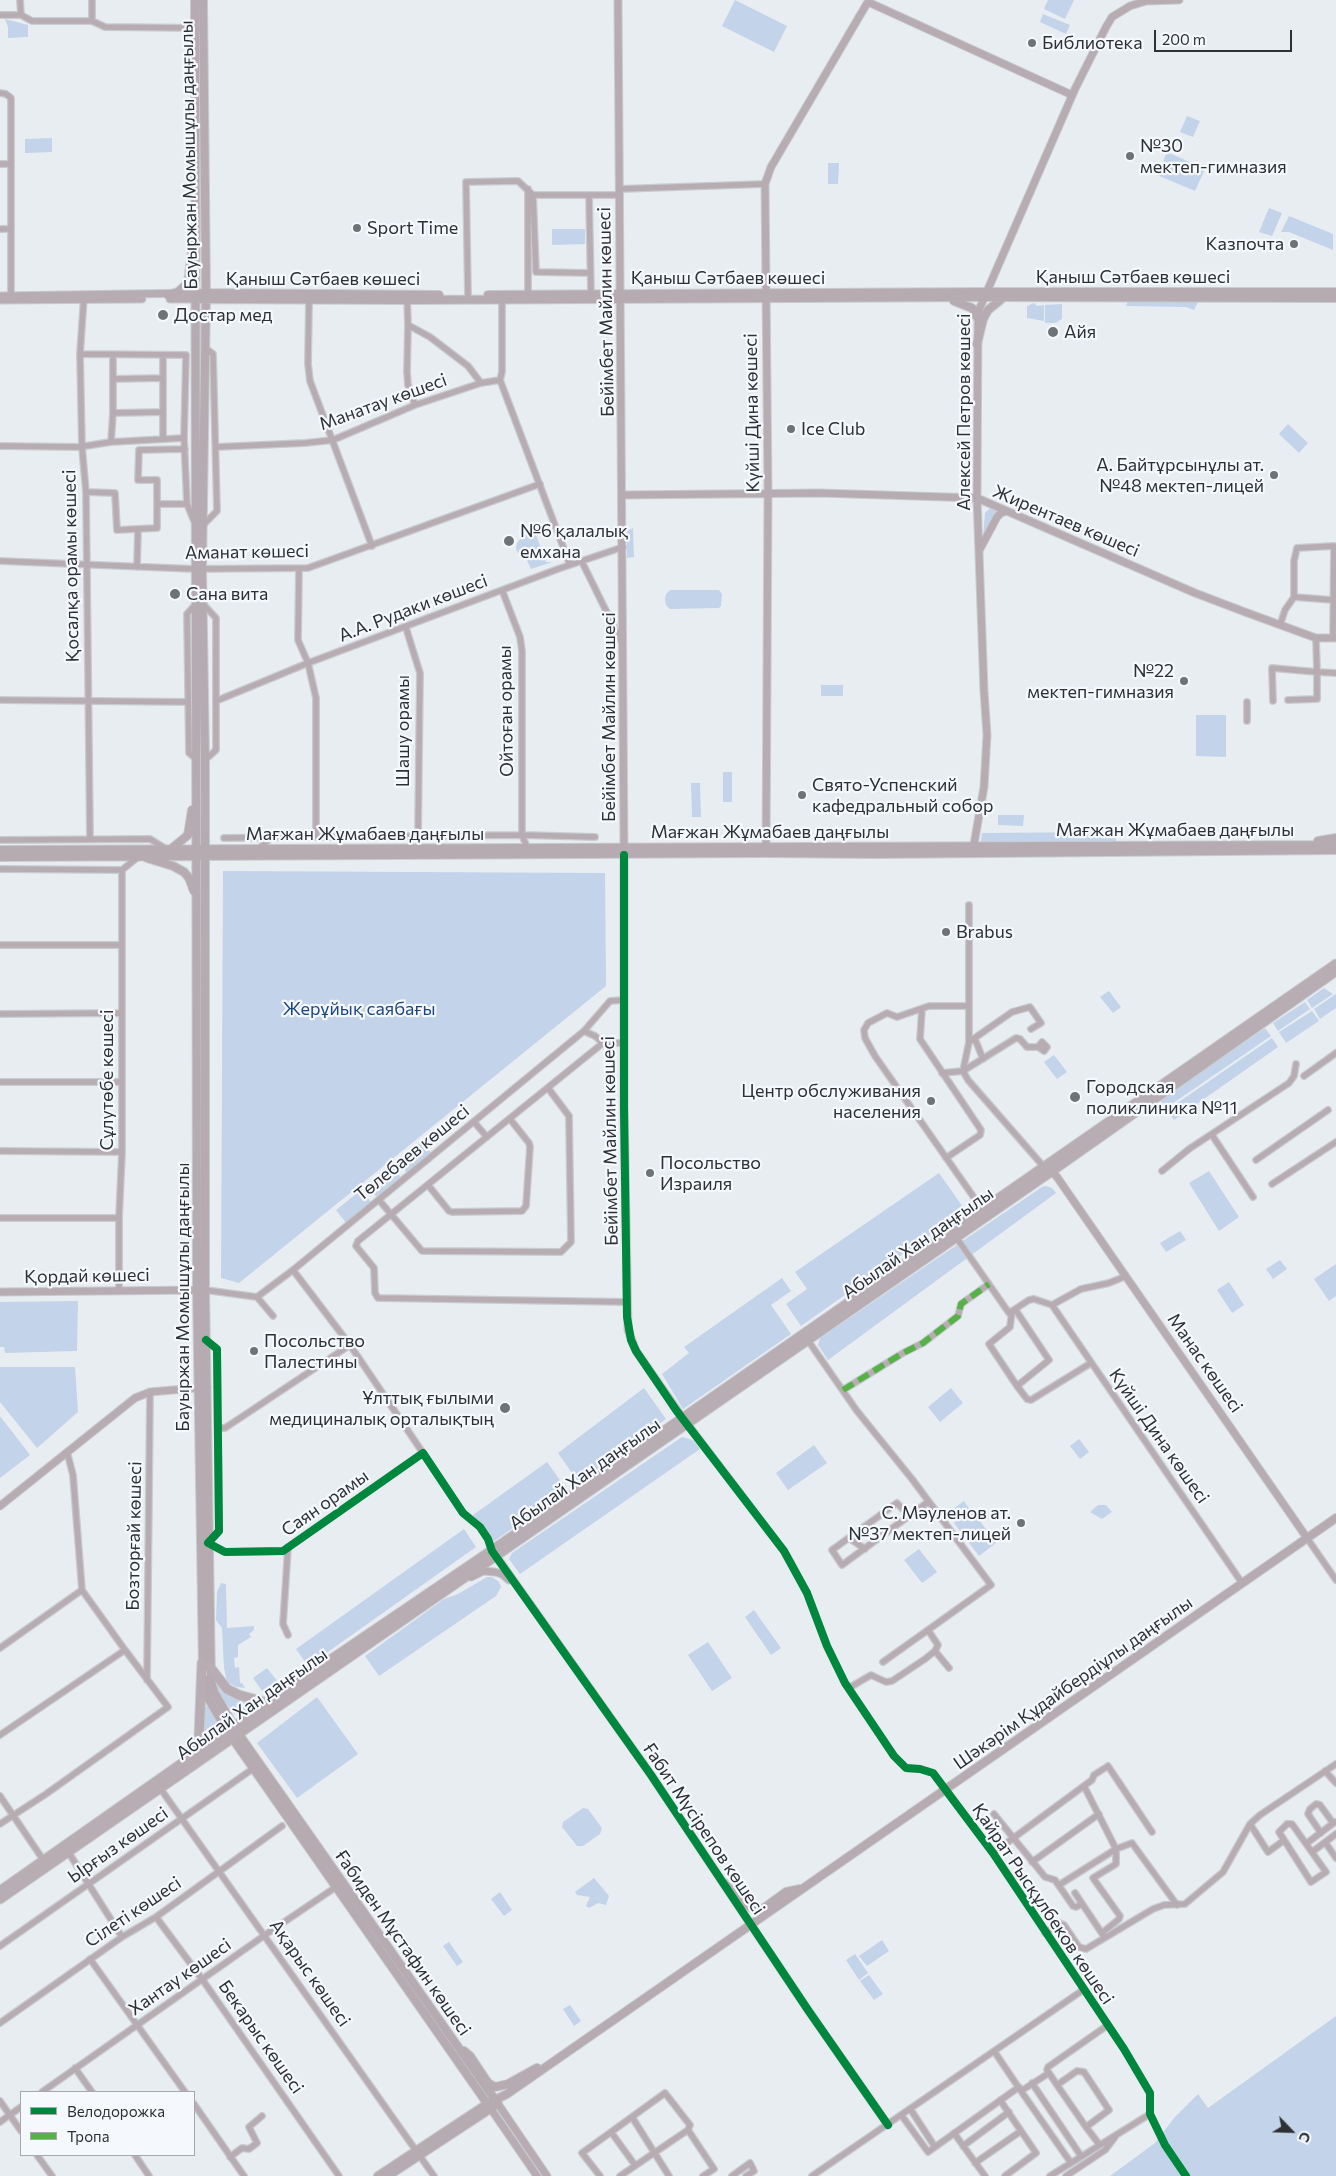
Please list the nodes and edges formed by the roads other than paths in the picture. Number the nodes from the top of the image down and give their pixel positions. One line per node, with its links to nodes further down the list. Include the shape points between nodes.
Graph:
1 (20, 0): 9 (street)
2 (92, 0): 10 (street)
3 (195, 0): 11 (main road, Бауыржан Момышұлы даңғылы)
4 (202, 0): 11 (main road, Бауыржан Момышұлы даңғылы)
5 (618, 0): 18 (street, Бейімбет Майлин көшесі)
6 (1179, 0): 13 (street, Алексей Петров көшесі, via 1146,1 1112,17)
7 (869, 1): 13 (street); 16 (street, Күйші Дина көшесі, via 771,167)
8 (0, 15): 9 (street)
9 (21, 15): 10 (street, via 32,21)
10 (92, 21): 11 (street, via 105,27)
11 (199, 28): 23 (main road, Бауыржан Момышұлы даңғылы); 31 (main road, Бауыржан Момышұлы даңғылы)
12 (3, 94): 15 (street, via 10,98)
13 (1072, 94): 27 (street, Алексей Петров көшесі)
14 (0, 164): 15 (street)
15 (10, 164): 22 (street)
16 (765, 184): 18 (street); 33 (street, Күйші Дина көшесі)
17 (528, 189): 19 (street); 32 (street, via 518,181 466,182); 36 (street)
18 (620, 192): 20 (street); 37 (street, Бейімбет Майлин көшесі)
19 (533, 194): 20 (street); 24 (street, via 536,272)
20 (589, 195): 24 (street)
21 (0, 229): 22 (street)
22 (10, 229): 34 (street)
23 (196, 233): 28 (main road, via 188,283 178,292); 30 (main road, Бауыржан Момышұлы даңғылы)
24 (590, 273): 26 (street)
25 (1336, 292): 27 (main road, Қаныш Сәтбаев көшесі)
26 (591, 294): 36 (main road, Қаныш Сәтбаев көшесі); 37 (main road, Қаныш Сәтбаев көшесі)
27 (984, 294): 33 (main road, Қаныш Сәтбаев көшесі); 38 (main road, Қаныш Сәтбаев көшесі); 40 (main road, Қаныш Сәтбаев көшесі); 44 (street, Алексей Петров көшесі)
28 (168, 295): 29 (street, Қаныш Сәтбаев көшесі); 30 (street, Қаныш Сәтбаев көшесі)
29 (84, 296): 30 (street, Қаныш Сәтбаев көшесі); 34 (street, Қаныш Сәтбаев көшесі); 48 (street, Қосалқа орамы көшесі)
30 (196, 296): 31 (main road, Қаныш Сәтбаев көшесі); 56 (main road, Бауыржан Момышұлы даңғылы)
31 (206, 296): 35 (main road, Қаныш Сәтбаев көшесі); 42 (main road, Қаныш Сәтбаев көшесі); 47 (main road, Бауыржан Момышұлы даңғылы)
32 (468, 296): 35 (main road, Қаныш Сәтбаев көшесі); 36 (main road, Қаныш Сәтбаев көшесі)
33 (766, 296): 37 (main road, Қаныш Сәтбаев көшесі); 40 (main road, Қаныш Сәтбаев көшесі); 70 (street, Күйші Дина көшесі)
34 (11, 297): 39 (street, Қаныш Сәтбаев көшесі)
35 (407, 297): 42 (main road, Қаныш Сәтбаев көшесі); 43 (main road, Қаныш Сәтбаев көшесі); 45 (street)
36 (528, 297): 37 (main road, Қаныш Сәтбаев көшесі); 43 (main road, Қаныш Сәтбаев көшесі)
37 (621, 297): 71 (street, Бейімбет Майлин көшесі)
38 (1004, 297): 41 (main road, Қаныш Сәтбаев көшесі); 46 (main road, via 988,310)
39 (0, 298)
40 (942, 298): 44 (main road, via 967,305)
41 (1336, 298)
42 (309, 300): 62 (street, via 310,381)
43 (502, 300): 53 (street)
44 (977, 317): 46 (street, Алексей Петров көшесі)
45 (408, 325): 54 (street, via 430,337 468,366); 57 (street, via 408,385)
46 (977, 344): 72 (street, Алексей Петров көшесі)
47 (205, 348): 66 (street, via 213,354); 76 (main road, Бауыржан Момышұлы даңғылы)
48 (80, 354): 49 (street); 65 (street, Қосалқа орамы көшесі)
49 (113, 355): 50 (street); 52 (street)
50 (163, 355): 51 (street); 55 (street, via 186,355)
51 (163, 378): 52 (street); 58 (street)
52 (113, 379): 59 (street)
53 (500, 380): 54 (street, Манатау көшесі); 68 (street)
54 (481, 383): 57 (street, Манатау көшесі)
55 (185, 391): 56 (street); 61 (street)
56 (196, 391): 76 (main road, Бауыржан Момышұлы даңғылы)
57 (415, 405): 62 (street, Манатау көшесі)
58 (163, 412): 59 (street); 60 (street)
59 (114, 413): 63 (street)
60 (163, 438): 61 (street); 63 (street)
61 (184, 438): 67 (street)
62 (333, 440): 66 (street, Манатау көшесі); 78 (street)
63 (111, 442): 65 (street)
64 (0, 446): 65 (street)
65 (82, 447): 69 (street, Қосалқа орамы көшесі)
66 (216, 447): 76 (street, via 217,511)
67 (185, 449): 73 (street, via 139,450 138,480 157,480); 74 (street)
68 (540, 484): 78 (street, Аманат көшесі); 84 (street)
69 (86, 492): 77 (street, via 115,493 117,530); 83 (street, Қосалқа орамы көшесі)
70 (768, 493): 71 (street, Жирентаев көшесі); 72 (street, Жирентаев көшесі); 123 (street, Күйші Дина көшесі)
71 (622, 495): 79 (street, Бейімбет Майлин көшесі)
72 (977, 498): 75 (street, Жирентаев көшесі); 80 (street, Алексей Петров көшесі)
73 (157, 504): 74 (street); 77 (street, via 157,528)
74 (187, 504): 76 (street)
75 (1007, 511): 80 (street, via 997,517); 92 (street, Жирентаев көшесі, via 1195,593)
76 (199, 524): 86 (main road, Бауыржан Момышұлы даңғылы)
77 (138, 529): 85 (street)
78 (372, 546): 87 (street, Аманат көшесі, via 318,566)
79 (623, 547): 82 (street, А.А. Рудаки көшесі); 96 (street, Бейімбет Майлин көшесі)
80 (980, 549): 124 (street, Алексей Петров көшесі, via 988,735 984,787)
81 (0, 561): 83 (street, Аманат көшесі)
82 (582, 562): 84 (street, А.А. Рудаки көшесі); 96 (street)
83 (87, 564): 85 (street, Аманат көшесі); 102 (street, Қосалқа орамы көшесі)
84 (570, 565): 88 (street, А.А. Рудаки көшесі)
85 (137, 567): 86 (street, Аманат көшесі)
86 (199, 569): 87 (street, Аманат көшесі); 91 (main road, Бауыржан Момышұлы даңғылы)
87 (299, 569): 97 (street, via 298,640)
88 (502, 590): 93 (street, А.А. Рудаки көшесі); 111 (street, Ойтоған орамы, via 520,637 522,652)
89 (1294, 597): 90 (street); 90 (street, via 1297,548 1334,546); 92 (street)
90 (1334, 600): 95 (street)
91 (199, 604): 103 (street, via 216,618); 105 (street, via 187,614); 108 (main road, Бауыржан Момышұлы даңғылы); 109 (main road, Бауыржан Момышұлы даңғылы)
92 (1280, 625): 94 (street, Жирентаев көшесі)
93 (406, 628): 97 (street, А.А. Рудаки көшесі); 113 (street, Шашу орамы, via 420,674)
94 (1316, 638): 95 (street, Жирентаев көшесі); 98 (street)
95 (1335, 638)
96 (623, 645): 129 (street, Бейімбет Майлин көшесі)
97 (308, 663): 103 (street, А.А. Рудаки көшесі); 112 (street, via 316,698)
98 (1318, 672): 99 (street); 101 (street, via 1317,699); 104 (street, via 1272,668)
99 (1336, 673)
100 (0, 700): 102 (street)
101 (1288, 700)
102 (88, 701): 105 (street); 118 (street, Қосалқа орамы көшесі)
103 (216, 701): 109 (street, via 216,750)
104 (1273, 701)
105 (188, 702): 108 (street, via 189,753)
106 (1247, 702): 107 (street)
107 (1247, 721)
108 (196, 759): 110 (main road, Бауыржан Момышұлы даңғылы)
109 (205, 760): 130 (main road, Бауыржан Момышұлы даңғылы)
110 (196, 798): 126 (main road, via 188,835); 130 (main road, Бауыржан Момышұлы даңғылы)
111 (522, 835): 113 (street); 114 (street); 122 (street)
112 (316, 836): 113 (street); 115 (street)
113 (418, 836)
114 (595, 836)
115 (272, 837): 116 (street); 127 (street)
116 (224, 838)
117 (1336, 838): 120 (main road)
118 (90, 839): 119 (street, Мағжан Жұмабаев даңғылы); 126 (street, Мағжан Жұмабаев даңғылы, via 150,839)
119 (0, 840)
120 (1311, 844): 121 (main road, Мағжан Жұмабаев даңғылы); 124 (main road, Мағжан Жұмабаев даңғылы)
121 (1336, 845)
122 (527, 848): 127 (main road, Мағжан Жұмабаев даңғылы); 129 (main road, Мағжан Жұмабаев даңғылы)
123 (766, 849): 124 (main road, Мағжан Жұмабаев даңғылы); 129 (main road, Мағжан Жұмабаев даңғылы)
124 (973, 849): 128 (main road, Мағжан Жұмабаев даңғылы)
125 (0, 850): 126 (main road, Мағжан Жұмабаев даңғылы)
126 (169, 850): 130 (main road, Мағжан Жұмабаев даңғылы)
127 (258, 850): 130 (main road, Мағжан Жұмабаев даңғылы)
128 (1336, 850)
129 (624, 852): 130 (main road, Мағжан Жұмабаев даңғылы); 141 (street, Бейімбет Майлин көшесі)
130 (200, 853): 132 (main road, Мағжан Жұмабаев даңғылы); 135 (main road, Бауыржан Момышұлы даңғылы); 186 (main road, Бауыржан Момышұлы даңғылы)
131 (0, 857): 132 (main road, Мағжан Жұмабаев даңғылы)
132 (140, 857): 134 (street); 135 (main road, via 184,872)
133 (0, 869): 134 (street)
134 (122, 870): 138 (street, Сұлутөбе көшесі)
135 (196, 896): 186 (main road, Бауыржан Момышұлы даңғылы)
136 (969, 905): 142 (street)
137 (0, 945): 138 (street)
138 (122, 945): 144 (street, Сұлутөбе көшесі)
139 (1336, 964): 171 (main road, Абылай Хан даңғылы)
140 (1336, 971): 171 (main road, Абылай Хан даңғылы)
141 (624, 1000): 147 (street, Төлебаев көшесі, via 610,1001); 150 (street, Бейімбет Майлин көшесі)
142 (969, 1006): 143 (street); 148 (street)
143 (922, 1008): 156 (street, via 920,1039); 169 (street, via 897,1017 887,1013 868,1023 864,1030 865,1038)
144 (122, 1013): 145 (street); 159 (street, Сұлутөбе көшесі)
145 (0, 1014)
146 (1031, 1028): 148 (street, via 1040,1023 1030,1007 1012,1012)
147 (584, 1032): 149 (street); 163 (street, Төлебаев көшесі)
148 (972, 1041): 153 (street); 155 (street)
149 (603, 1043): 150 (street); 160 (street)
150 (624, 1043): 189 (street, Бейімбет Майлин көшесі)
151 (1038, 1047): 153 (street, via 1027,1047 1016,1038)
152 (1336, 1053): 157 (street)
153 (983, 1059): 155 (street)
154 (1296, 1064): 164 (street, via 1289,1084)
155 (963, 1072): 156 (street); 171 (street)
156 (942, 1073): 169 (street, via 981,1130 980,1135)
157 (1304, 1076)
158 (0, 1082): 159 (street)
159 (122, 1082): 168 (street, Сұлутөбе көшесі)
160 (548, 1088): 162 (street); 178 (street, via 569,1116 571,1242 561,1252 422,1251)
161 (1328, 1110): 170 (street)
162 (510, 1119): 165 (street); 174 (street, via 530,1147 526,1206 522,1211 452,1212)
163 (474, 1122): 165 (street); 176 (street, Төлебаев көшесі)
164 (1212, 1135): 172 (street); 175 (street)
165 (487, 1137): 174 (street)
166 (1336, 1142): 173 (street)
167 (0, 1151): 168 (street)
168 (122, 1152): 180 (street, Сұлутөбе көшесі)
169 (946, 1158): 177 (street)
170 (1256, 1160)
171 (1048, 1169): 177 (main road, Абылай Хан даңғылы); 181 (main road, Абылай Хан даңғылы); 183 (street, Манас көшесі)
172 (1162, 1171)
173 (1272, 1184)
174 (428, 1185): 178 (street)
175 (1253, 1198)
176 (379, 1200): 178 (street); 182 (street, Төлебаев көшесі)
177 (982, 1210): 193 (main road, Абылай Хан даңғылы)
178 (391, 1215): 189 (street, via 356,1243 374,1268 378,1298)
179 (0, 1218): 180 (street)
180 (119, 1218): 185 (street, Сұлутөбе көшесі)
181 (956, 1237): 184 (street); 193 (main road, Абылай Хан даңғылы)
182 (293, 1270): 188 (street, Төлебаев көшесі); 195 (street)
183 (1126, 1276): 190 (street, via 1081,1289); 211 (street, Манас көшесі)
184 (989, 1284): 191 (street, via 1009,1313); 200 (street, via 961,1304 958,1316 923,1343)
185 (119, 1290): 186 (street, Қордай көшесі); 187 (street, Қордай көшесі)
186 (201, 1290): 188 (street); 194 (main road, Бауыржан Момышұлы даңғылы); 198 (main road, Бауыржан Момышұлы даңғылы)
187 (0, 1292)
188 (257, 1297): 192 (street)
189 (627, 1302): 202 (street, Бейімбет Майлин көшесі, via 628,1330 636,1351)
190 (1052, 1305): 191 (street, via 1034,1299); 196 (street, Күйші Дина көшесі)
191 (1013, 1310): 197 (street, via 1010,1327 989,1344); 197 (street, via 1049,1360)
192 (273, 1316)
193 (806, 1336): 200 (street); 202 (main road, Абылай Хан даңғылы)
194 (206, 1340): 199 (main road, Бауыржан Момышұлы даңғылы); 203 (street, via 217,1349)
195 (350, 1345): 203 (street, via 225,1428); 205 (street)
196 (1091, 1363): 197 (street, via 1031,1400); 217 (street, Күйші Дина көшесі)
197 (1017, 1386)
198 (198, 1388): 199 (street); 201 (street); 227 (main road, Бауыржан Момышұлы даңғылы)
199 (207, 1388): 212 (main road, Бауыржан Момышұлы даңғылы)
200 (843, 1390): 206 (street)
201 (150, 1392): 204 (street, via 135,1398); 229 (street, Бозторғай көшесі)
202 (684, 1420): 215 (main road, Абылай Хан даңғылы); 230 (street, Қайрат Рысқұлбеков көшесі, via 784,1551 807,1593 827,1646)
203 (218, 1428): 212 (street, via 219,1531)
204 (67, 1452): 207 (street); 219 (street, via 73,1476)
205 (423, 1453): 213 (street, Саян орамы); 215 (street, via 463,1513 480,1527)
206 (928, 1502): 208 (street); 221 (street, via 990,1585)
207 (0, 1506)
208 (909, 1516): 210 (street, via 897,1503); 214 (street)
209 (1336, 1518): 211 (main road, Шәкәрім Құдайбердіұлы даңғылы)
210 (849, 1538): 214 (street); 214 (street, via 832,1550 842,1565)
211 (1307, 1538): 216 (street, Манас көшесі); 217 (main road, Шәкәрім Құдайбердіұлы даңғылы)
212 (208, 1543): 213 (street, Саян орамы, via 225,1552 283,1551); 227 (main road, Бауыржан Момышұлы даңғылы)
213 (288, 1548): 222 (street, via 283,1624)
214 (865, 1549)
215 (494, 1553): 218 (street, Ғабит Мүсірепов көшесі); 220 (main road, Абылай Хан даңғылы); 231 (main road, Абылай Хан даңғылы)
216 (1336, 1580)
217 (1242, 1583): 240 (main road, Шәкәрім Құдайбердіұлы даңғылы)
218 (516, 1586): 220 (street, via 502,1574 482,1571 455,1588); 265 (street, Ғабит Мүсірепов көшесі)
219 (82, 1590): 223 (street); 224 (street)
220 (440, 1593): 232 (main road, Абылай Хан даңғылы)
221 (928, 1630): 225 (street, via 938,1645); 226 (street)
222 (288, 1635)
223 (0, 1648)
224 (124, 1650): 229 (street); 233 (street)
225 (935, 1651): 228 (street); 230 (street, via 892,1681 886,1682 871,1675)
226 (883, 1662)
227 (206, 1665): 231 (main road, via 228,1689); 232 (main road, Бауыржан Момышұлы даңғылы, via 208,1698); 238 (main road, via 196,1746)
228 (949, 1668)
229 (147, 1680): 244 (street, via 168,1707)
230 (849, 1688): 240 (street, Қайрат Рысқұлбеков көшесі, via 900,1764 933,1774)
231 (268, 1704): 232 (main road, Абылай Хан даңғылы)
232 (233, 1732): 235 (main road, Ғабиден Мұстафин көшесі); 238 (main road, Абылай Хан даңғылы); 288 (main road, Ғабиден Мұстафин көшесі)
233 (0, 1735)
234 (1336, 1764): 236 (street)
235 (254, 1768): 245 (street, Ырғыз көшесі); 268 (main road, Ғабиден Мұстафин көшесі)
236 (1325, 1771): 237 (street); 248 (street)
237 (1336, 1783)
238 (158, 1785): 245 (street, Ақарыс көшесі); 257 (main road, Абылай Хан даңғылы)
239 (1084, 1786): 243 (street); 250 (street, via 1108,1766); 253 (street)
240 (946, 1790): 260 (street, Қайрат Рысқұлбеков көшесі); 269 (main road, Шәкәрім Құдайбердіұлы даңғылы)
241 (0, 1796): 244 (street)
242 (994, 1814): 253 (street)
243 (1099, 1814): 258 (street); 263 (street)
244 (14, 1815): 247 (street); 262 (street)
245 (182, 1818): 264 (street, Ақарыс көшесі); 266 (street, Ырғыз көшесі)
246 (1334, 1822): 251 (street); 251 (street, via 1320,1805 1310,1809 1308,1814)
247 (0, 1824)
248 (1250, 1824): 254 (street, via 1268,1852); 274 (street, via 1223,1872 1196,1897)
249 (282, 1826): 264 (street, Сілеті көшесі)
250 (1152, 1832)
251 (1321, 1833): 256 (street)
252 (1336, 1834): 255 (street)
253 (1013, 1839): 260 (street); 263 (street)
254 (1283, 1841): 256 (street, via 1279,1830 1289,1824); 259 (street, via 1311,1882 1326,1872)
255 (1325, 1842): 259 (street); 261 (street)
256 (1307, 1843): 259 (street)
257 (67, 1849): 262 (main road, Абылай Хан даңғылы); 266 (street); 272 (main road, Абылай Хан даңғылы)
258 (1116, 1849): 267 (street); 274 (street, via 1134,1844); 279 (street, via 1116,1864 1093,1878 1120,1916)
259 (1312, 1852)
260 (993, 1853): 277 (street, Қайрат Рысқұлбеков көшесі)
261 (1336, 1858)
262 (44, 1861): 270 (main road, Абылай Хан даңғылы)
263 (1032, 1862): 267 (street, via 1045,1877 1055,1880)
264 (220, 1870): 275 (street, Сілеті көшесі); 278 (street, Ақарыс көшесі)
265 (724, 1883): 269 (main road, via 743,1903 754,1909 764,1908 786,1892); 276 (street, Ғабит Мүсірепов көшесі)
266 (89, 1884): 280 (street); 281 (street, Ырғыз көшесі)
267 (1059, 1886): 273 (street, via 1073,1906)
268 (336, 1887): 278 (street, Хантау көшесі); 303 (main road, Ғабиден Мұстафин көшесі)
269 (804, 1887): 276 (main road, Шәкәрім Құдайбердіұлы даңғылы)
270 (0, 1891)
271 (1075, 1893): 273 (street)
272 (0, 1899)
273 (1082, 1904): 279 (street)
274 (1177, 1906): 279 (street, via 1164,1904)
275 (156, 1916): 280 (street, Сілеті көшесі); 283 (street, Бекарыс көшесі)
276 (750, 1925): 290 (main road, Шәкәрім Құдайбердіұлы даңғылы); 313 (street, Ғабит Мүсірепов көшесі)
277 (1045, 1933): 279 (street, via 1059,1923 1064,1925 1082,1949 1092,1946); 284 (street, Қайрат Рысқұлбеков көшесі)
278 (265, 1935): 283 (street, Хантау көшесі); 324 (street, Ақарыс көшесі)
279 (1103, 1936)
280 (122, 1937): 282 (street, Сілеті көшесі)
281 (0, 1946)
282 (90, 1960): 285 (street, Сілеті көшесі); 286 (street)
283 (202, 1979): 286 (street, Хантау көшесі); 336 (street, Бекарыс көшесі)
284 (1083, 1990): 287 (street, Қайрат Рысқұлбеков көшесі); 289 (street)
285 (0, 2023)
286 (138, 2025): 291 (street, Хантау көшесі); 298 (street)
287 (1108, 2025): 292 (street, via 1048,2066); 307 (street, Қайрат Рысқұлбеков көшесі, via 1150,2093)
288 (460, 2050): 290 (main road, via 470,2056 494,2087 508,2084 544,2064); 301 (main road, Ғабиден Мұстафин көшесі)
289 (994, 2051): 295 (street); 305 (street)
290 (551, 2064): 301 (main road, Шәкәрім Құдайбердіұлы даңғылы)
291 (75, 2068): 296 (street, Хантау көшесі); 297 (street)
292 (1049, 2073): 293 (street); 294 (street)
293 (1032, 2083): 295 (street); 328 (street)
294 (1056, 2086): 314 (street); 314 (street, via 1077,2071 1084,2072 1109,2110)
295 (1020, 2089): 299 (street); 331 (street)
296 (43, 2091)
297 (91, 2091)
298 (184, 2091)
299 (1000, 2100): 306 (street); 319 (street)
300 (0, 2101): 308 (street)
301 (496, 2102): 303 (main road, Шәкәрім Құдайбердіұлы даңғылы); 341 (street, Ғабиден Мұстафин көшесі)
302 (195, 2105): 329 (street)
303 (489, 2107): 324 (main road, Шәкәрім Құдайбердіұлы даңғылы); 340 (street, Ғабиден Мұстафин көшесі)
304 (20, 2108): 308 (street)
305 (911, 2110): 310 (street); 323 (street)
306 (1009, 2112): 317 (street); 322 (street)
307 (1150, 2114): 320 (street); 353 (street, Қайрат Рысқұлбеков көшесі, via 1165,2145)
308 (10, 2115): 312 (street); 315 (street)
309 (262, 2116): 329 (street, via 250,2127 258,2143 249,2149 242,2148)
310 (902, 2116): 313 (street); 323 (street, via 928,2152)
311 (632, 2117): 316 (street, via 665,2093 690,2125); 318 (street); 325 (street)
312 (0, 2122)
313 (888, 2125): 348 (street)
314 (1086, 2127): 321 (street)
315 (20, 2130)
316 (688, 2130): 325 (street); 345 (street, via 714,2169)
317 (1021, 2131): 330 (street); 350 (street, via 1036,2153)
318 (611, 2132): 332 (street); 342 (street, via 582,2153)
319 (954, 2133): 322 (street); 323 (street)
320 (1118, 2133): 321 (street); 352 (street, via 1105,2150)
321 (1099, 2144): 328 (street)
322 (963, 2146): 330 (street)
323 (935, 2147)
324 (417, 2153): 337 (main road, Шәкәрім Құдайбердіұлы даңғылы); 338 (main road, Шәкәрім Құдайбердіұлы даңғылы); 339 (street, Ақарыс көшесі)
325 (655, 2153): 332 (street); 344 (street)
326 (38, 2156): 333 (street)
327 (136, 2156): 334 (street)
328 (1081, 2156): 331 (street)
329 (230, 2157): 335 (street)
330 (976, 2163): 349 (street)
331 (1071, 2163): 351 (street)
332 (635, 2165): 343 (street)
333 (52, 2176)
334 (149, 2176)
335 (244, 2176)
336 (338, 2176)
337 (378, 2176)
338 (388, 2176)
339 (434, 2176)
340 (537, 2176)
341 (547, 2176)
342 (600, 2176)
343 (620, 2176)
344 (669, 2176)
345 (703, 2176)
346 (732, 2176): 347 (street, via 750,2163 754,2171)
347 (746, 2176)
348 (812, 2176)
349 (985, 2176)
350 (1005, 2176)
351 (1050, 2176)
352 (1066, 2176)
353 (1186, 2176)

